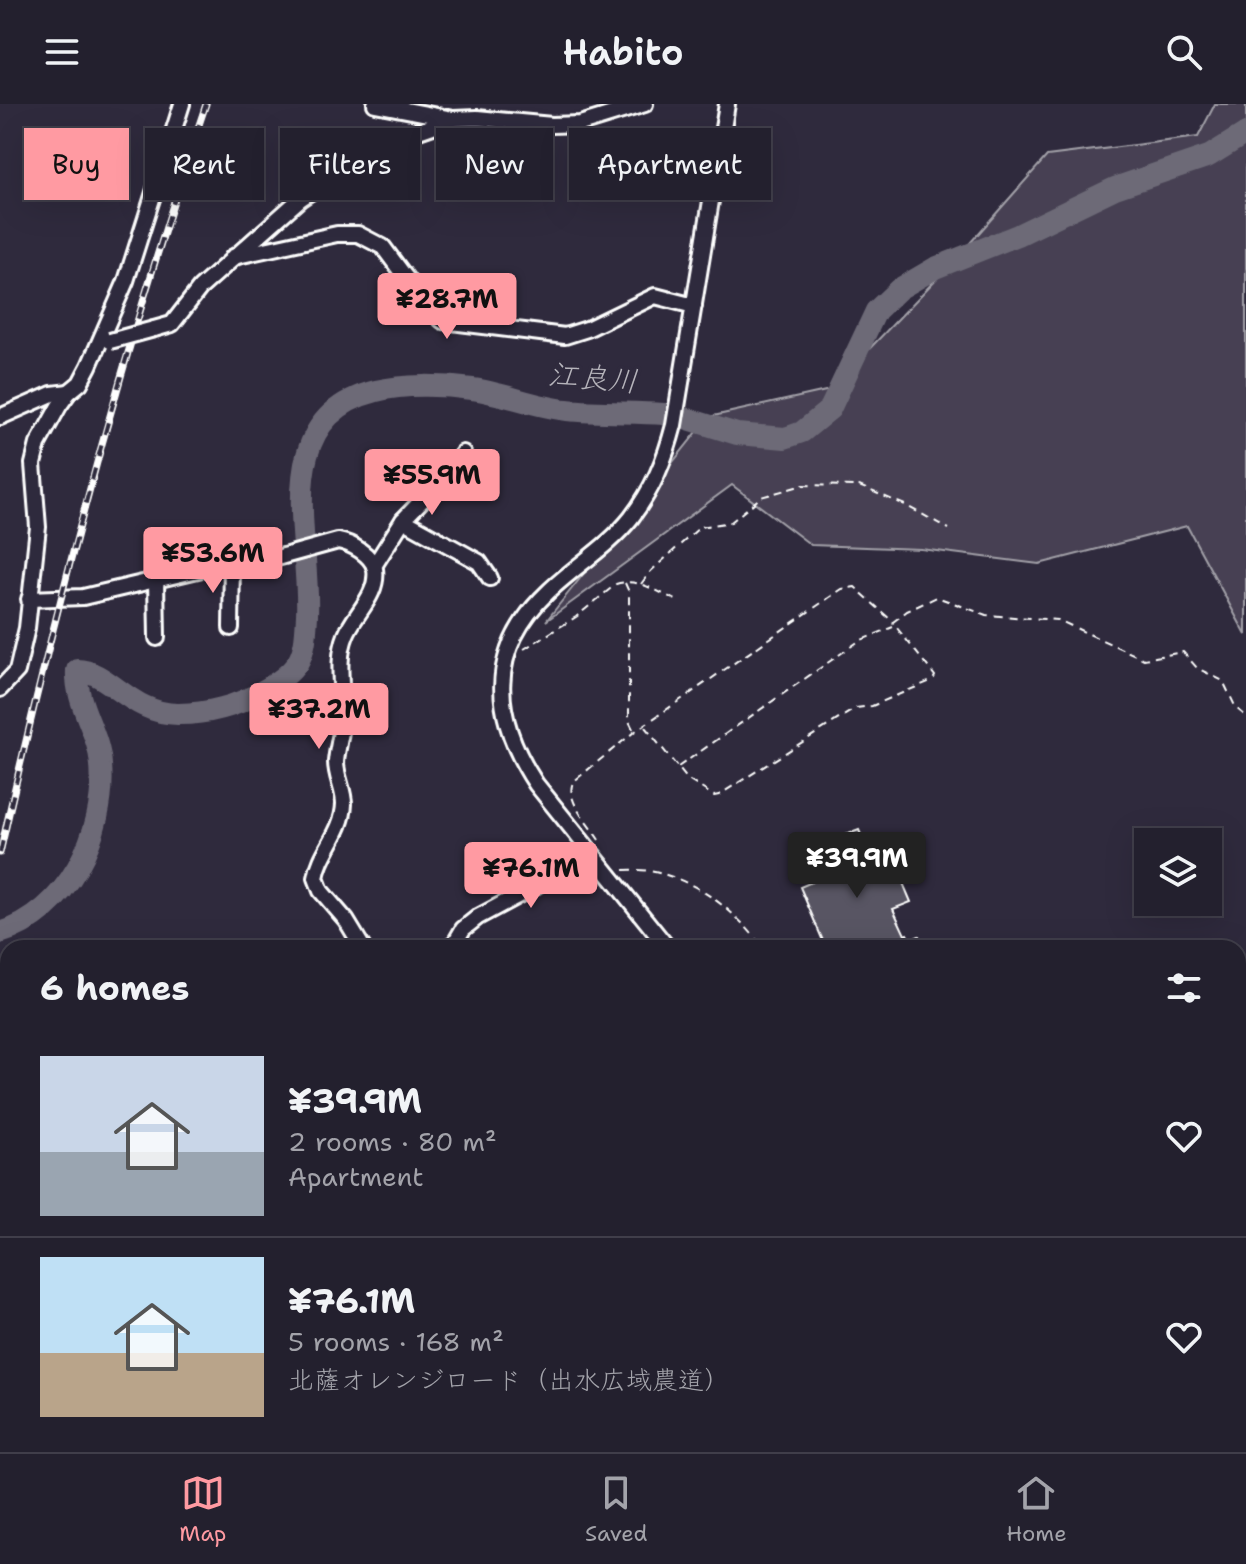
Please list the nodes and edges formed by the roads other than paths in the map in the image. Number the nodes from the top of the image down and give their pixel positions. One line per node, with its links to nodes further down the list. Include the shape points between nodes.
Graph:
1 (182, 104): 8 (street)
2 (375, 104): 5 (street)
3 (645, 104): 5 (street, via 580,124)
4 (727, 104): 7 (street)
5 (453, 119): 6 (street, via 413,133 339,173)
6 (233, 257): 7 (street, via 358,234 383,247 443,321 565,336 655,296); 8 (street, bridge, via 172,324)
7 (694, 306): 21 (street, via 674,425 660,472 629,520 536,604 515,634 503,674 505,725 519,758)
8 (103, 344): 9 (street)
9 (69, 392): 10 (street); 17 (street, via 38,444 33,464 38,527)
10 (0, 417)
11 (463, 453): 12 (street)
12 (403, 520): 14 (street); 16 (street, via 479,562)
13 (232, 562): 14 (street, via 262,562 347,542); 15 (street); 18 (street)
14 (374, 566): 22 (street, via 372,590 342,649 336,764 344,803 316,878)
15 (156, 578): 17 (street, via 83,597); 19 (street)
16 (490, 578)
17 (29, 599): 20 (street, via 22,659)
18 (231, 628)
19 (157, 638)
20 (0, 689)
21 (596, 848): 23 (street, via 478,917); 24 (street, via 608,873)
22 (358, 940)
23 (457, 940)
24 (662, 940)

